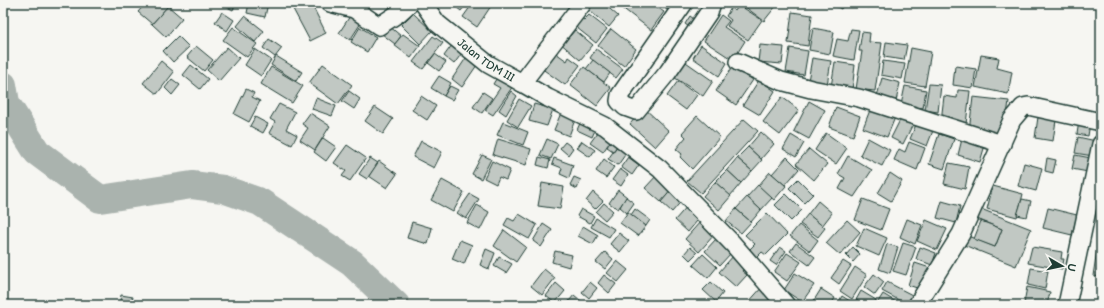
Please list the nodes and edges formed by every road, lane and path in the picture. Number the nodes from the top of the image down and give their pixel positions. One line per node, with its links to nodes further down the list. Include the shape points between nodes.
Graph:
1 (330, 3): 2 (street, via 354,9 379,26)
2 (410, 3)
3 (583, 3): 8 (street, Jalan TDM III)
4 (684, 3): 5 (street, via 620,94 620,101 632,110 636,111 668,72 709,12)
5 (712, 3)
6 (430, 7): 8 (street, Jalan TDM III, via 437,23 488,64)
7 (738, 62): 10 (street, via 781,81 859,98)
8 (522, 83): 12 (street, via 605,126 660,169 733,244)
9 (1101, 122): 10 (street, via 1028,106 1012,120)
10 (1002, 144): 13 (street, via 962,234)
11 (1101, 144): 14 (street)
12 (786, 305)
13 (917, 305)
14 (1067, 305)

